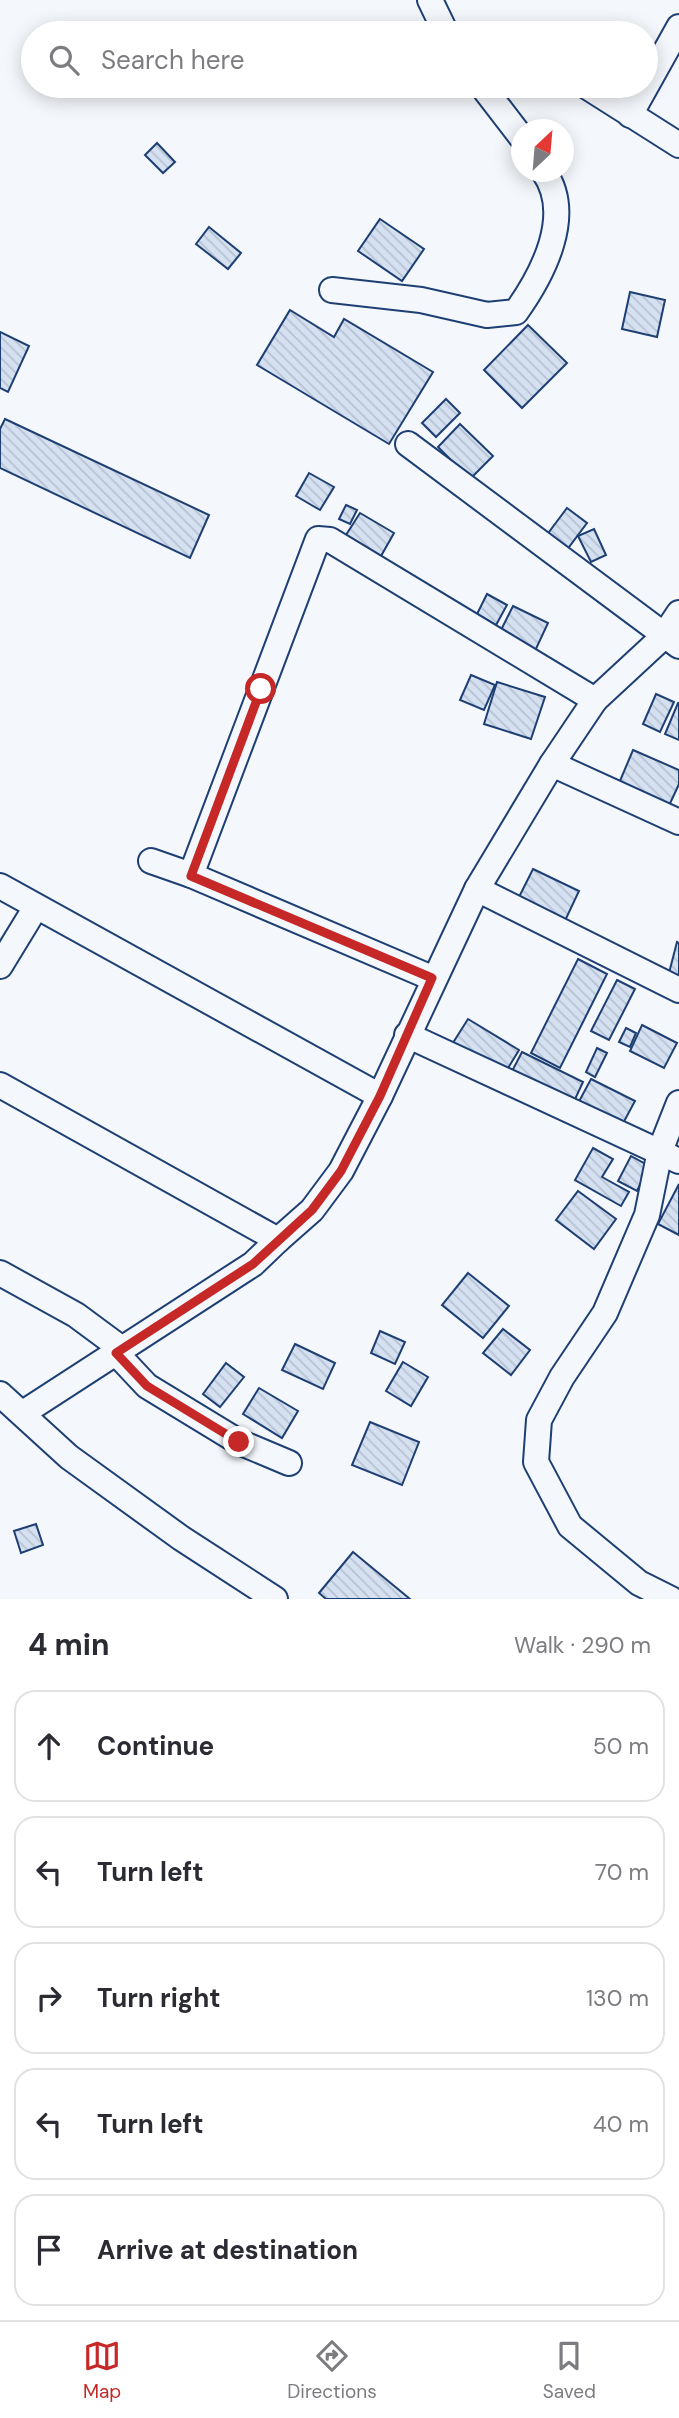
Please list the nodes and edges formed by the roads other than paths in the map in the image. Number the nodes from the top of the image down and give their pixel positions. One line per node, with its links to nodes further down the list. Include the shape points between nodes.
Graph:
1 (430, 0): 2 (street)
2 (440, 21)
3 (679, 27): 4 (street)
4 (658, 64)
5 (491, 98): 9 (street)
6 (605, 98): 8 (street)
7 (639, 98): 8 (street)
8 (630, 114): 10 (street)
9 (511, 124)
10 (679, 145)
11 (551, 182): 12 (street, via 556,232 531,291 516,312 487,315 421,300)
12 (332, 290)
13 (408, 444): 15 (street)
14 (679, 613): 15 (street)
15 (671, 642): 16 (street)
16 (595, 701): 17 (street); 20 (street, via 330,540 318,539)
17 (552, 764): 18 (street); 22 (street)
18 (679, 822)
19 (151, 862): 20 (street)
20 (191, 876): 25 (street)
21 (0, 886): 23 (street)
22 (477, 889): 25 (street); 26 (street)
23 (36, 908): 24 (street); 29 (street)
24 (0, 966)
25 (432, 978): 27 (street)
26 (679, 990)
27 (407, 1035): 29 (street); 31 (street)
28 (0, 1085): 32 (street)
29 (380, 1096): 32 (street, via 341,1171 312,1210)
30 (679, 1103): 31 (street)
31 (670, 1156): 39 (street, via 605,1313 539,1420 536,1462 570,1526 639,1583)
32 (278, 1240): 34 (street, via 253,1264)
33 (0, 1273): 34 (street, via 76,1315)
34 (119, 1351): 36 (street); 37 (street, via 147,1386 239,1442)
35 (0, 1394): 36 (street)
36 (23, 1413): 38 (street, via 69,1457)
37 (289, 1464)
38 (275, 1599)
39 (671, 1599)

